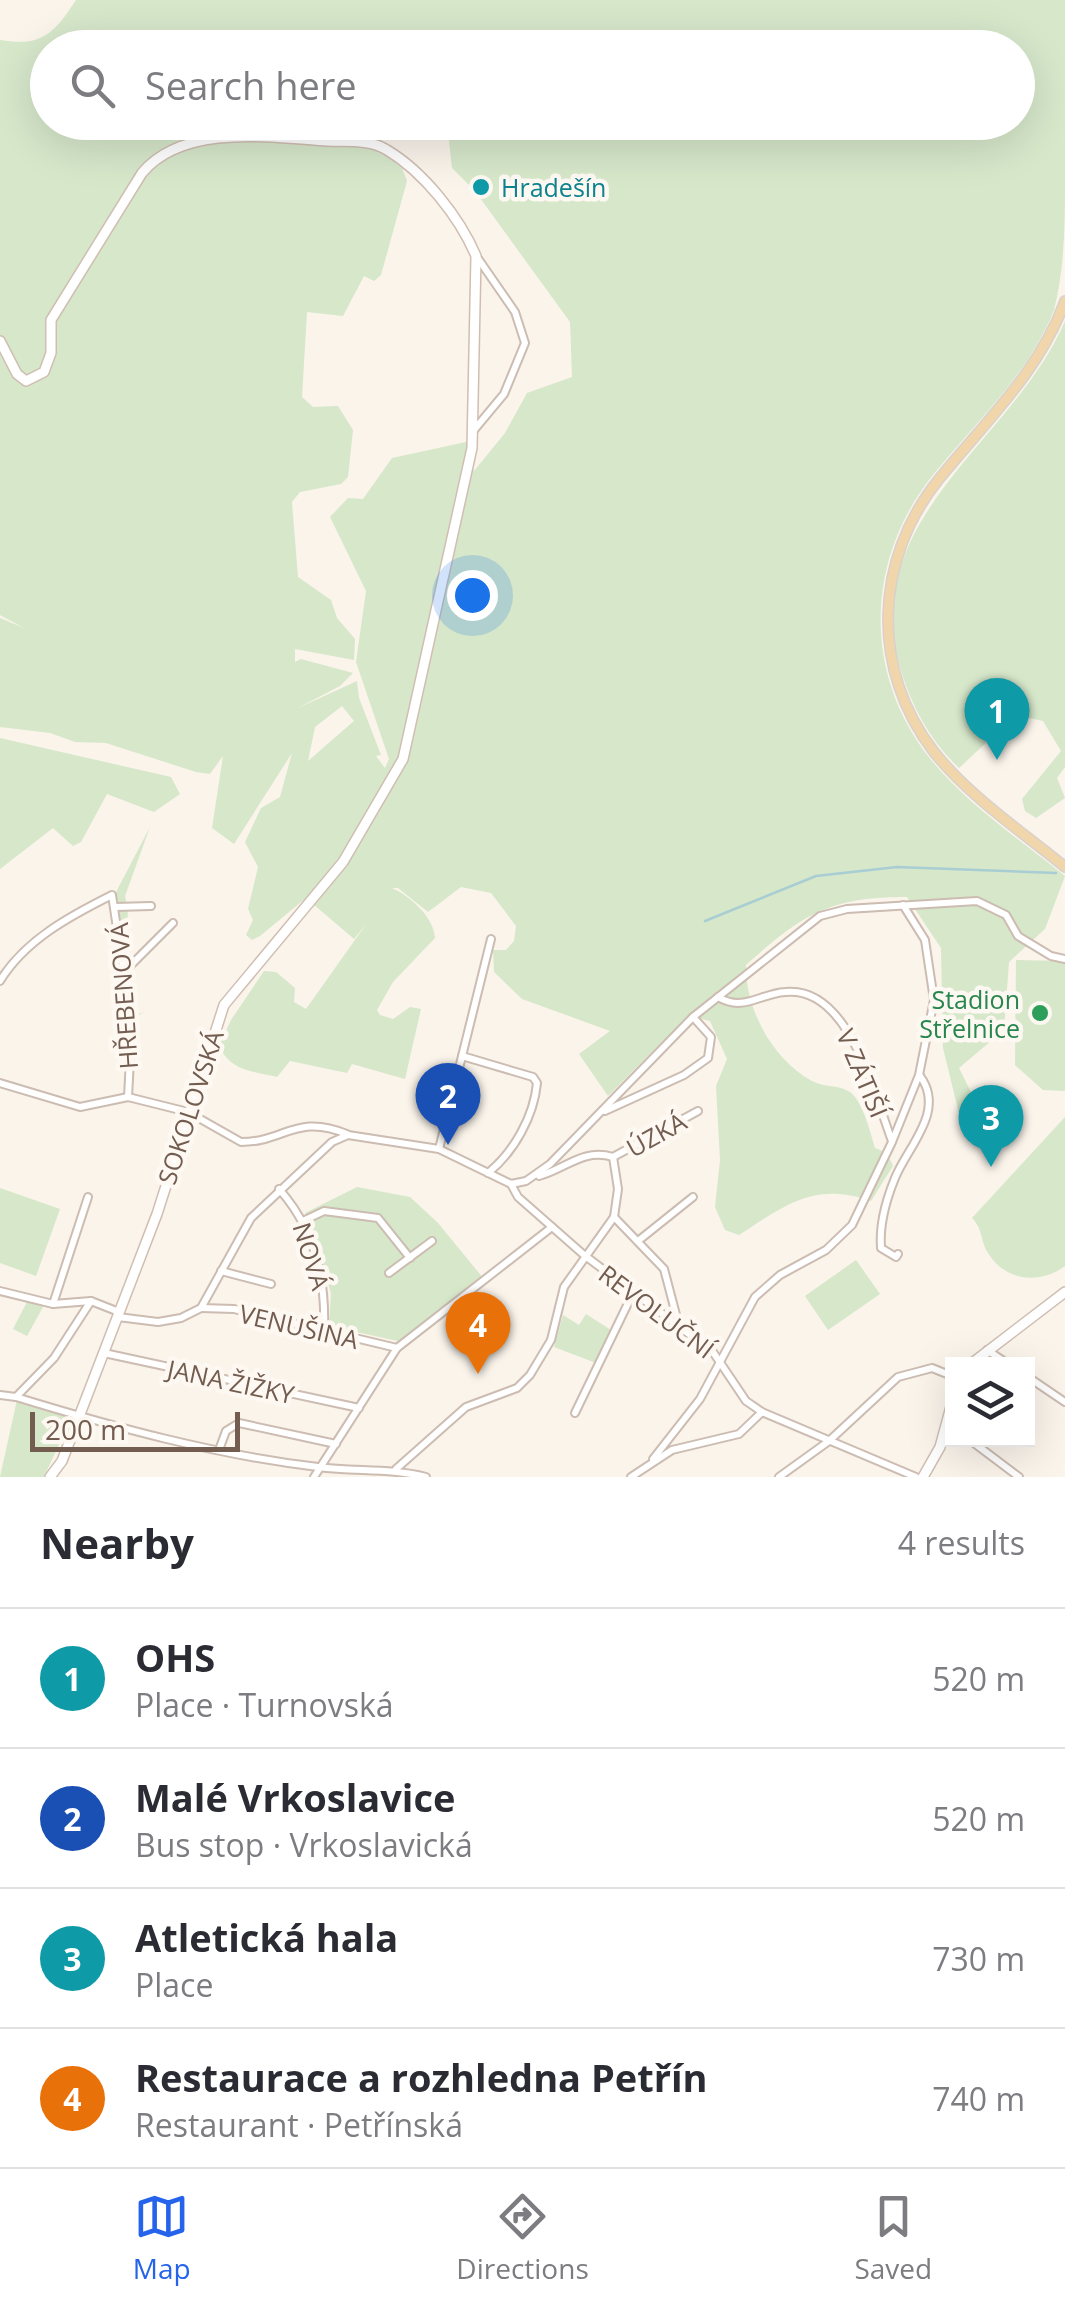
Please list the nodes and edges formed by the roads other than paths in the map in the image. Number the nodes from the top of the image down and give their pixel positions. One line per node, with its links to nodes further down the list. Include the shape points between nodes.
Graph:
1 (214, 140): 5 (street, via 155,158 142,173 52,320 44,372 26,381)
2 (316, 140): 3 (street, via 375,144 393,154 463,228)
3 (476, 256): 6 (street, SOKOLOVSKÁ); 6 (street, via 515,312 525,343 504,394)
4 (1065, 301): 7 (main road, via 1032,366 929,492 898,550 887,638 912,716 948,767)
5 (0, 341)
6 (473, 432): 23 (street, SOKOLOVSKÁ, via 397,776 319,894 224,1005)
7 (1065, 866)
8 (902, 904): 13 (street, via 977,900 1006,915 1018,936); 16 (street, via 820,916); 19 (street, via 931,959 934,1000)
9 (116, 906): 10 (street); 14 (street, HŘEBENOVÁ); 15 (street, HŘEBENOVÁ, via 112,896 71,917 24,952)
10 (150, 906)
11 (173, 923): 14 (street)
12 (491, 939): 18 (street)
13 (1065, 959)
14 (123, 973): 21 (street, HŘEBENOVÁ)
15 (0, 981)
16 (718, 997): 17 (street); 26 (street, V ZÁTIŠÍ, via 740,1005 806,993 832,1008)
17 (694, 1017): 24 (street); 24 (street, via 712,1037 708,1058)
18 (462, 1056): 27 (street); 29 (street, via 537,1083 512,1148)
19 (919, 1075): 26 (street); 40 (street, via 928,1088 927,1113 920,1138 896,1174 880,1228 881,1248)
20 (0, 1083): 21 (street, via 80,1107)
21 (128, 1097): 23 (street)
22 (698, 1110): 28 (street, ÚZKÁ)
23 (188, 1112): 25 (street, via 242,1142 297,1126); 52 (street, SOKOLOVSKÁ)
24 (604, 1112): 30 (street)
25 (348, 1134): 27 (street); 32 (street)
26 (892, 1142): 60 (street, via 852,1225 755,1298)
27 (439, 1149): 29 (street)
28 (612, 1157): 30 (street, via 571,1159); 35 (street)
29 (488, 1174): 31 (street)
30 (533, 1177): 31 (street)
31 (511, 1184): 37 (street, REVOLUČNÍ)
32 (278, 1188): 36 (street, NOVÁ); 43 (street)
33 (88, 1197): 50 (street)
34 (693, 1197): 39 (street)
35 (614, 1217): 39 (street); 41 (street)
36 (304, 1221): 42 (street, via 324,1211 378,1218); 54 (street, NOVÁ, via 325,1295)
37 (552, 1228): 41 (street, REVOLUČNÍ); 55 (street)
38 (432, 1241): 42 (street)
39 (638, 1241): 53 (street, via 664,1269)
40 (898, 1254)
41 (584, 1256): 48 (street, REVOLUČNÍ); 77 (street, via 560,1295 548,1348 530,1375 517,1388 466,1408)
42 (410, 1258): 44 (street)
43 (221, 1271): 45 (street); 51 (street)
44 (389, 1273)
45 (271, 1284)
46 (0, 1291): 50 (street)
47 (1065, 1292): 56 (street)
48 (633, 1293): 53 (street, REVOLUČNÍ); 68 (street)
49 (92, 1301): 50 (street); 52 (street); 64 (street, via 54,1358)
50 (53, 1304)
51 (201, 1308): 52 (street, via 158,1322); 54 (street, VENUŠINA)
52 (119, 1315): 57 (street, SOKOLOVSKÁ)
53 (679, 1326): 60 (street, REVOLUČNÍ)
54 (324, 1330): 55 (street, VENUŠINA)
55 (397, 1348): 66 (street)
56 (986, 1349): 58 (street); 59 (street)
57 (104, 1353): 66 (street, JANA ŽIŽKY); 69 (street, SOKOLOVSKÁ)
58 (978, 1357)
59 (998, 1357)
60 (722, 1362): 67 (street, REVOLUČNÍ, via 746,1401); 75 (street)
61 (945, 1373): 71 (street, via 932,1368 898,1377)
62 (1035, 1383): 65 (street)
63 (0, 1395): 64 (street)
64 (16, 1398): 69 (street)
65 (1065, 1402)
66 (359, 1408): 72 (street)
67 (762, 1412): 71 (street, REVOLUČNÍ); 75 (street, via 739,1434)
68 (575, 1414)
69 (80, 1416): 74 (street); 79 (street, SOKOLOVSKÁ)
70 (945, 1435): 83 (street)
71 (829, 1441): 82 (street); 83 (street, REVOLUČNÍ)
72 (336, 1444): 74 (street, via 240,1423 226,1431); 76 (street)
73 (979, 1447): 84 (street)
74 (219, 1450): 76 (street)
75 (654, 1460): 78 (street)
76 (320, 1468): 77 (street); 80 (street)
77 (395, 1469): 81 (street)
78 (630, 1476)
79 (50, 1477)
80 (314, 1477)
81 (426, 1477)
82 (779, 1477)
83 (919, 1477)
84 (1019, 1477)

